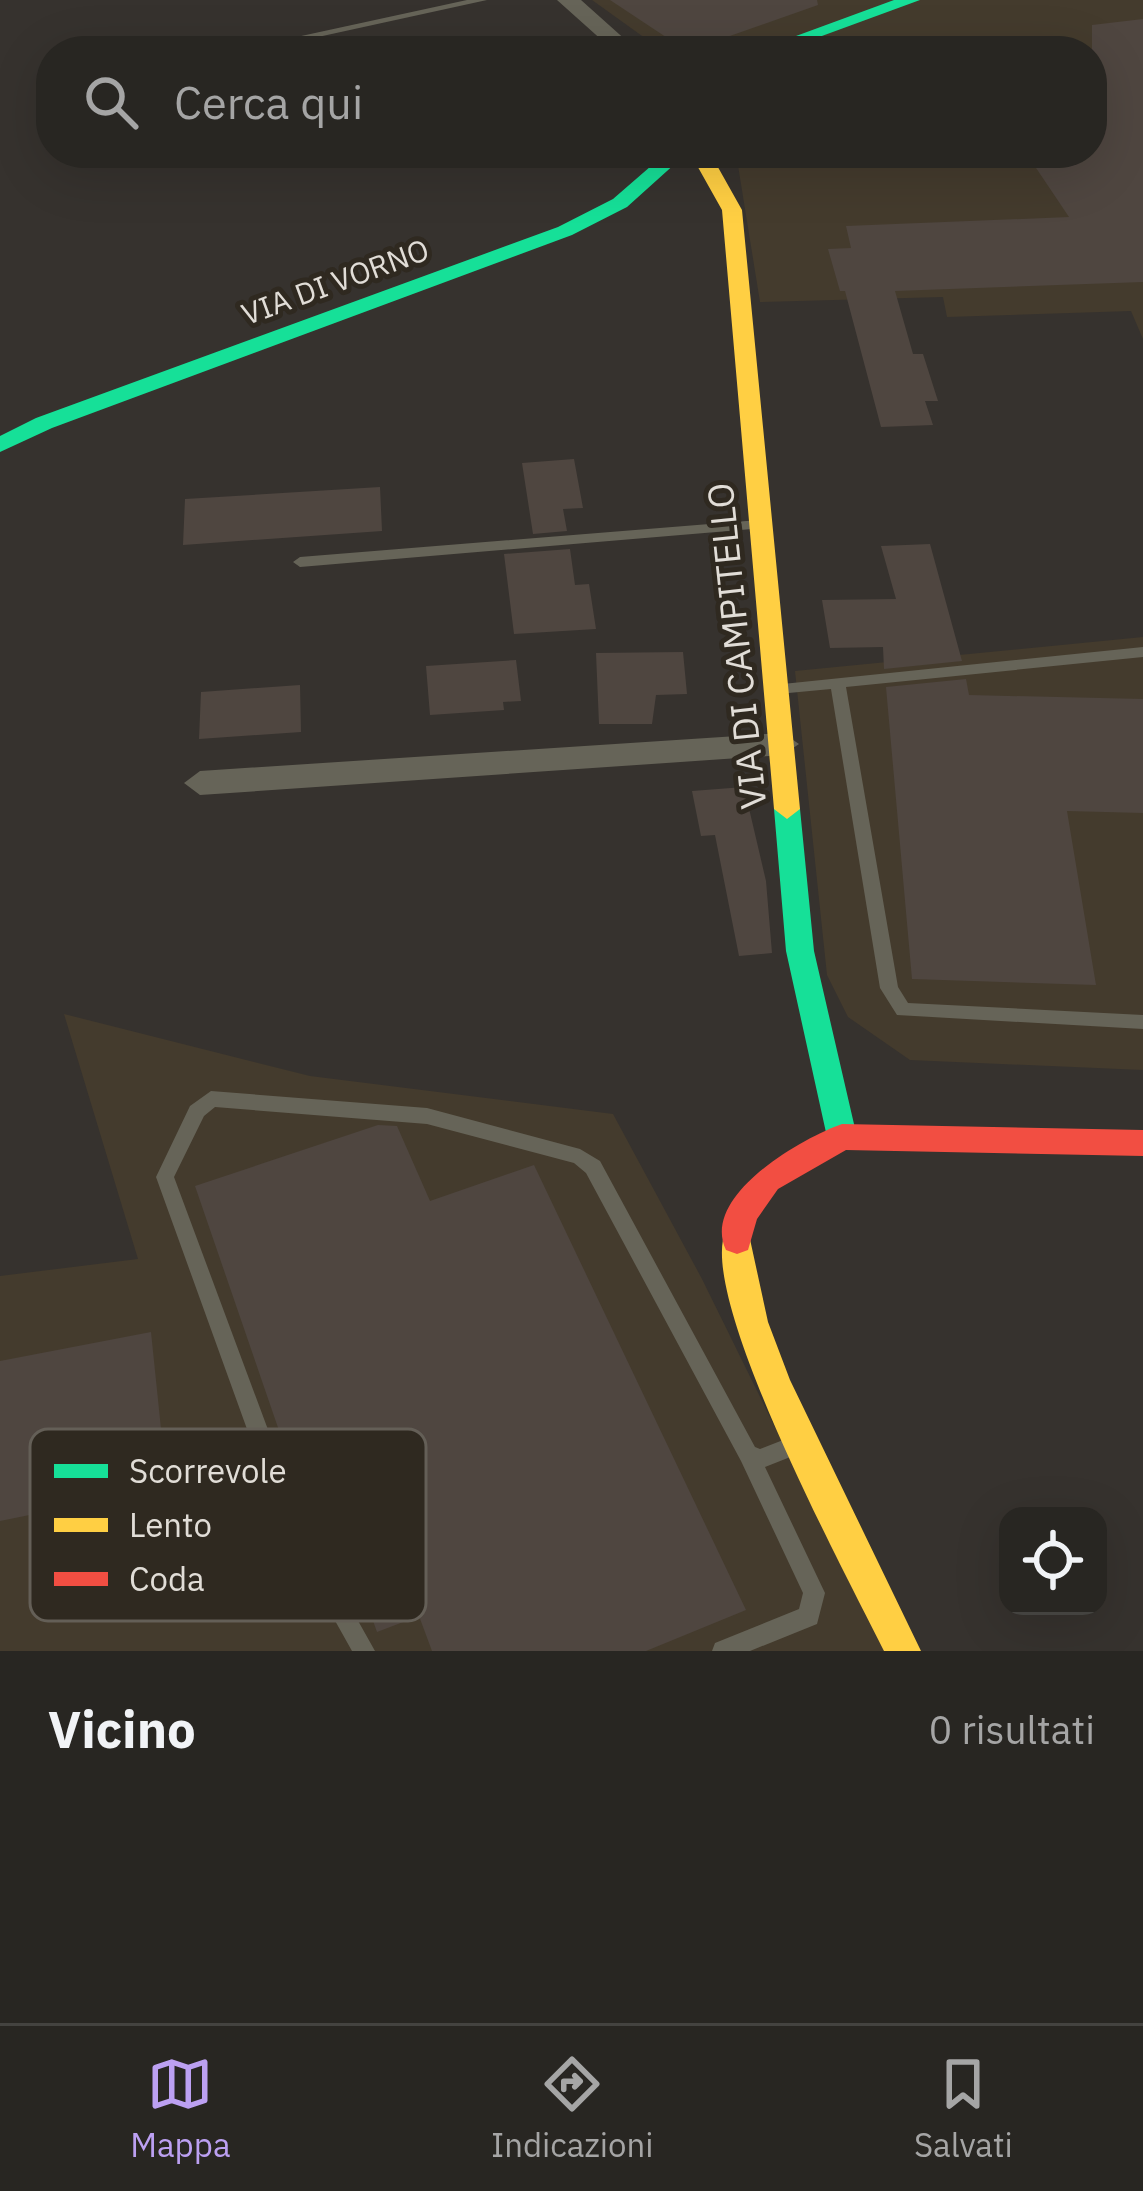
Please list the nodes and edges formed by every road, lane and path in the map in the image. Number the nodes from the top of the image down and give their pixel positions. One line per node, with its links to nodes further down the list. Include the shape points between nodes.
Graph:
1 (482, 0): 4 (lane)
2 (568, 0): 5 (street)
3 (911, 0): 6 (street)
4 (310, 36)
5 (610, 36)
6 (807, 36)
7 (660, 168): 9 (street, VIA DI VORNO, via 620,203 565,231)
8 (708, 168): 10 (street, VIA DI CAMPITELLO, via 732,210)
9 (0, 446)
10 (759, 526): 11 (lane); 14 (street, VIA DI CAMPITELLO)
11 (300, 562)
12 (1143, 652): 13 (lane)
13 (838, 685): 14 (lane); 17 (lane, via 889,988 903,1010)
14 (777, 689): 15 (street, VIA DI CAMPITELLO)
15 (783, 744): 16 (street); 18 (street, VIA DI CAMPITELLO, via 800,951)
16 (200, 783)
17 (1143, 1022)
18 (842, 1137): 19 (street); 21 (street, via 766,1180 742,1215 732,1261 761,1353)
19 (1143, 1143)
20 (257, 1429): 22 (lane, via 165,1177 197,1111 211,1100 427,1115 580,1157 593,1167)
21 (802, 1442): 22 (lane, via 759,1459); 26 (street)
22 (748, 1454): 25 (lane, via 814,1593 809,1616)
23 (347, 1621): 24 (lane)
24 (364, 1651)
25 (723, 1651)
26 (903, 1651)

